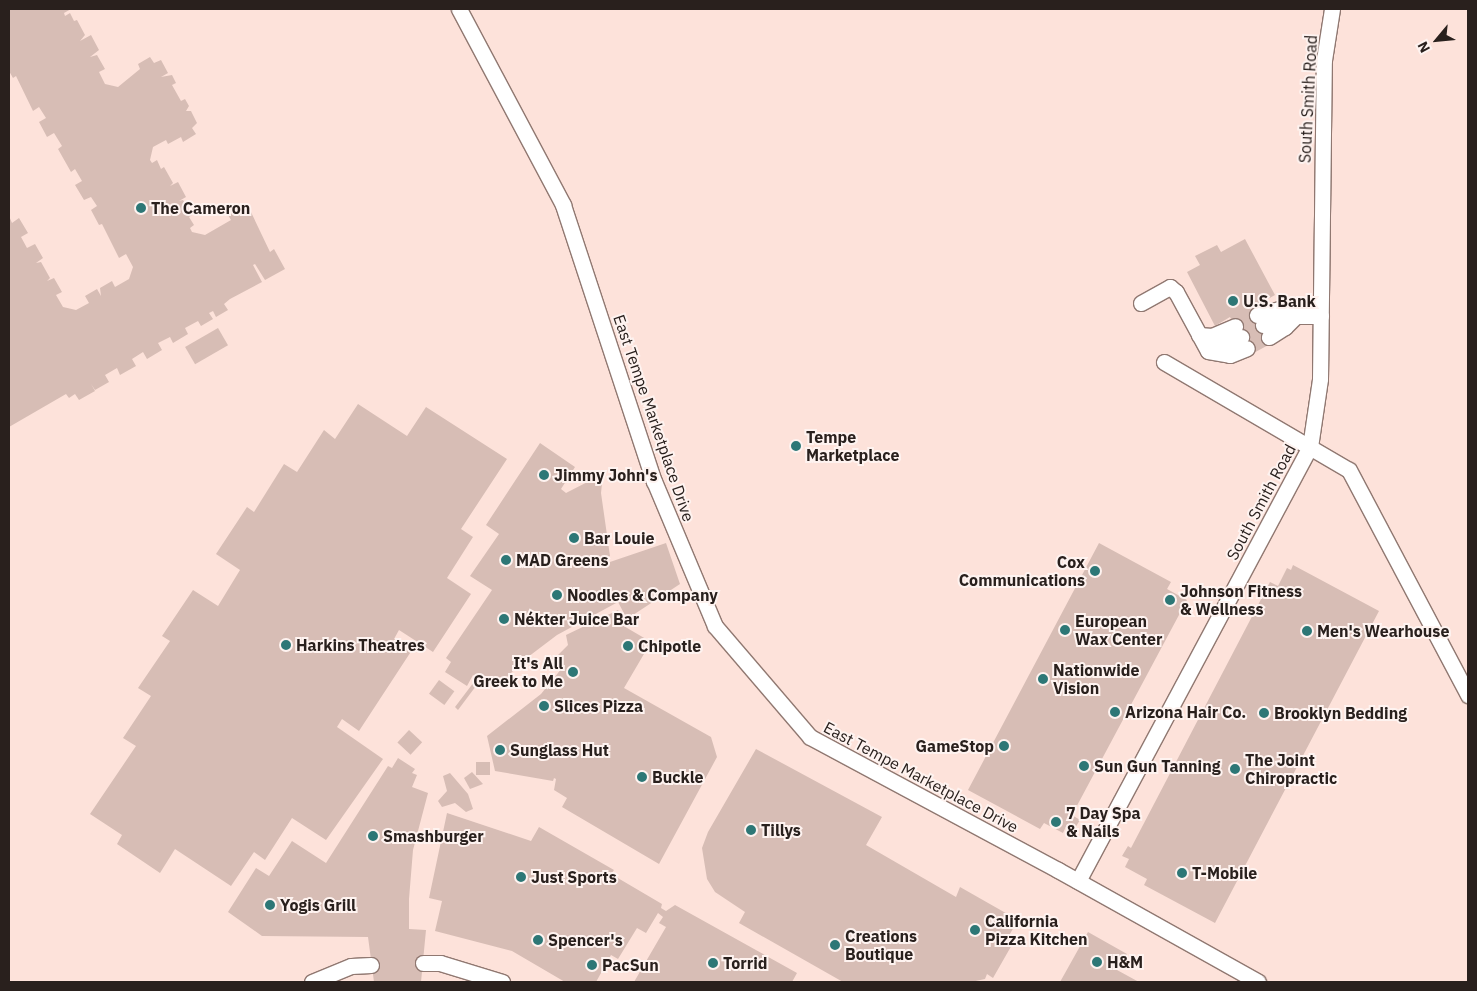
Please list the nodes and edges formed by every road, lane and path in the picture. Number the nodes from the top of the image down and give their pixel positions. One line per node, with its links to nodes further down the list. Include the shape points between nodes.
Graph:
1 (459, 9): 10 (lane, East Tempe Marketplace Drive, via 563,205 654,481 714,626 810,737)
2 (1332, 9): 4 (lane, South Smith Road, via 1324,60)
3 (1140, 303): 6 (lane, via 1170,287 1176,292)
4 (1321, 316): 5 (lane, via 1296,316); 8 (lane, South Smith Road, via 1320,378)
5 (1263, 326)
6 (1201, 340): 6 (lane, via 1212,336 1241,337 1230,355 1208,351)
7 (1164, 362): 8 (lane)
8 (1310, 447): 9 (lane, via 1349,470); 10 (lane, South Smith Road)
9 (1468, 695)
10 (1078, 881): 15 (lane, East Tempe Marketplace Drive)
11 (423, 963): 14 (lane, via 440,963)
12 (372, 965): 13 (lane, via 351,966)
13 (312, 982)
14 (502, 982)
15 (1258, 982)

